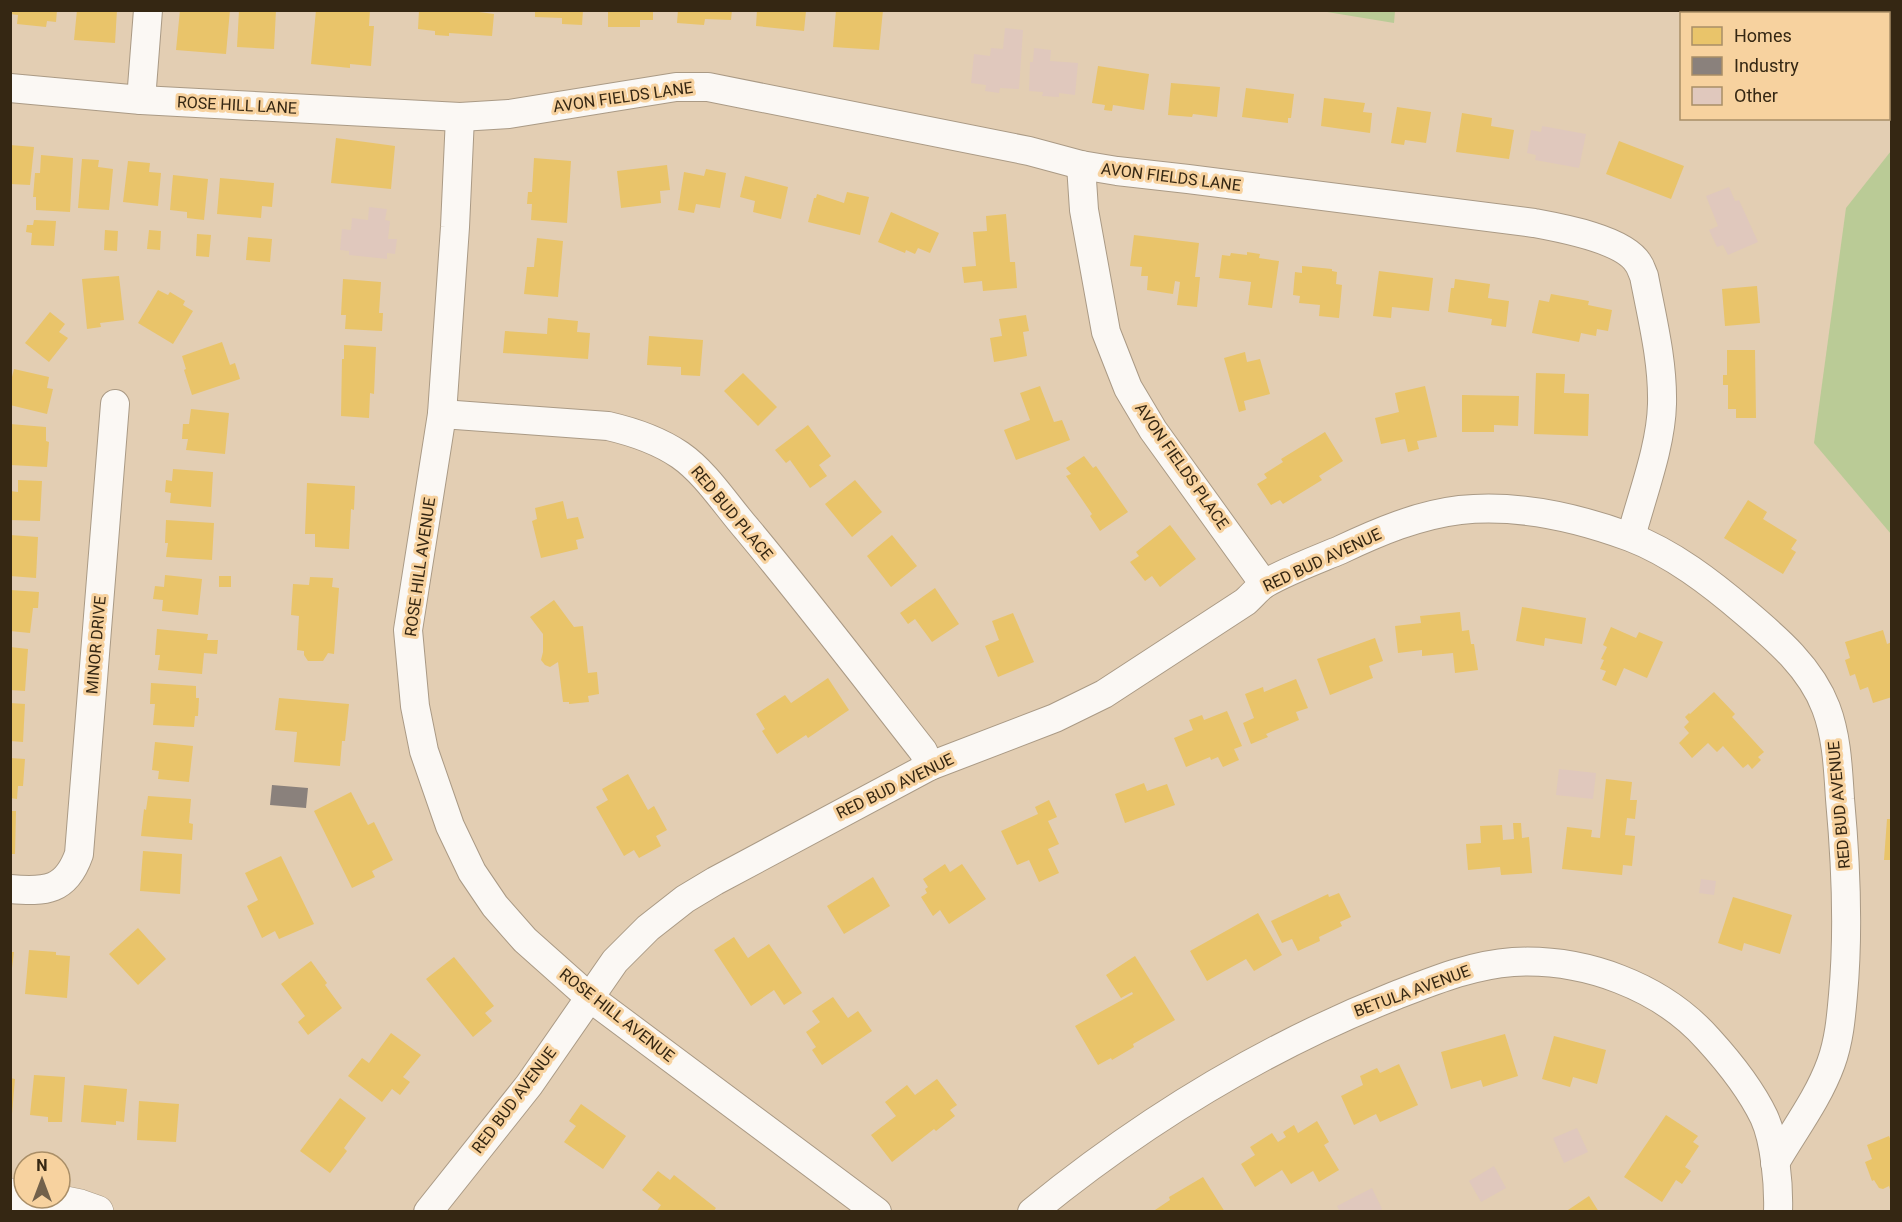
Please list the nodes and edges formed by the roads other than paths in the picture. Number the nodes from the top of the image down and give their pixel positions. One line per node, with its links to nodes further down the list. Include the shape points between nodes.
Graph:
1 (148, 10): 3 (street)
2 (10, 88): 3 (street)
3 (141, 100): 4 (street, ROSE HILL LANE)
4 (422, 115): 5 (street, AVON FIELDS LANE)
5 (460, 117): 6 (street, AVON FIELDS LANE, via 509,114 676,87 708,87 1029,151); 8 (street, ROSE HILL AVENUE)
6 (1081, 165): 9 (street, AVON FIELDS LANE, via 1534,223 1581,232 1627,251 1644,276 1661,371 1662,405 1658,438); 10 (street, AVON FIELDS PLACE, via 1084,210 1106,332 1128,388 1153,430)
7 (115, 404): 12 (street, MINOR DRIVE, via 79,854 63,883 34,891)
8 (442, 414): 11 (street, RED BUD PLACE, via 608,426 651,438 680,455 763,548 916,742); 13 (street, ROSE HILL AVENUE, via 408,630 415,706 424,751 450,826 472,872 525,940)
9 (1631, 537): 10 (street, RED BUD AVENUE, via 1529,510 1459,510 1378,533); 14 (street, RED BUD AVENUE, via 1722,592 1796,659 1826,708 1835,741 1847,941 1840,1027 1832,1062 1817,1095)
10 (1264, 584): 11 (street, RED BUD AVENUE, via 1245,602 1104,694 1055,718)
11 (930, 766): 13 (street, RED BUD AVENUE, via 685,899 615,961)
12 (10, 889)
13 (589, 997): 17 (street, RED BUD AVENUE, via 529,1084); 18 (street, ROSE HILL AVENUE)
14 (1775, 1163): 19 (street, BETULA AVENUE, via 1765,1120 1756,1102 1728,1060 1674,1008 1614,977 1582,968 1514,962 1448,975 1365,1007 1285,1045 1134,1136); 20 (street, BETULA AVENUE)
15 (72, 1204): 16 (street)
16 (97, 1212)
17 (428, 1212)
18 (877, 1212)
19 (1032, 1212)
20 (1778, 1212)

